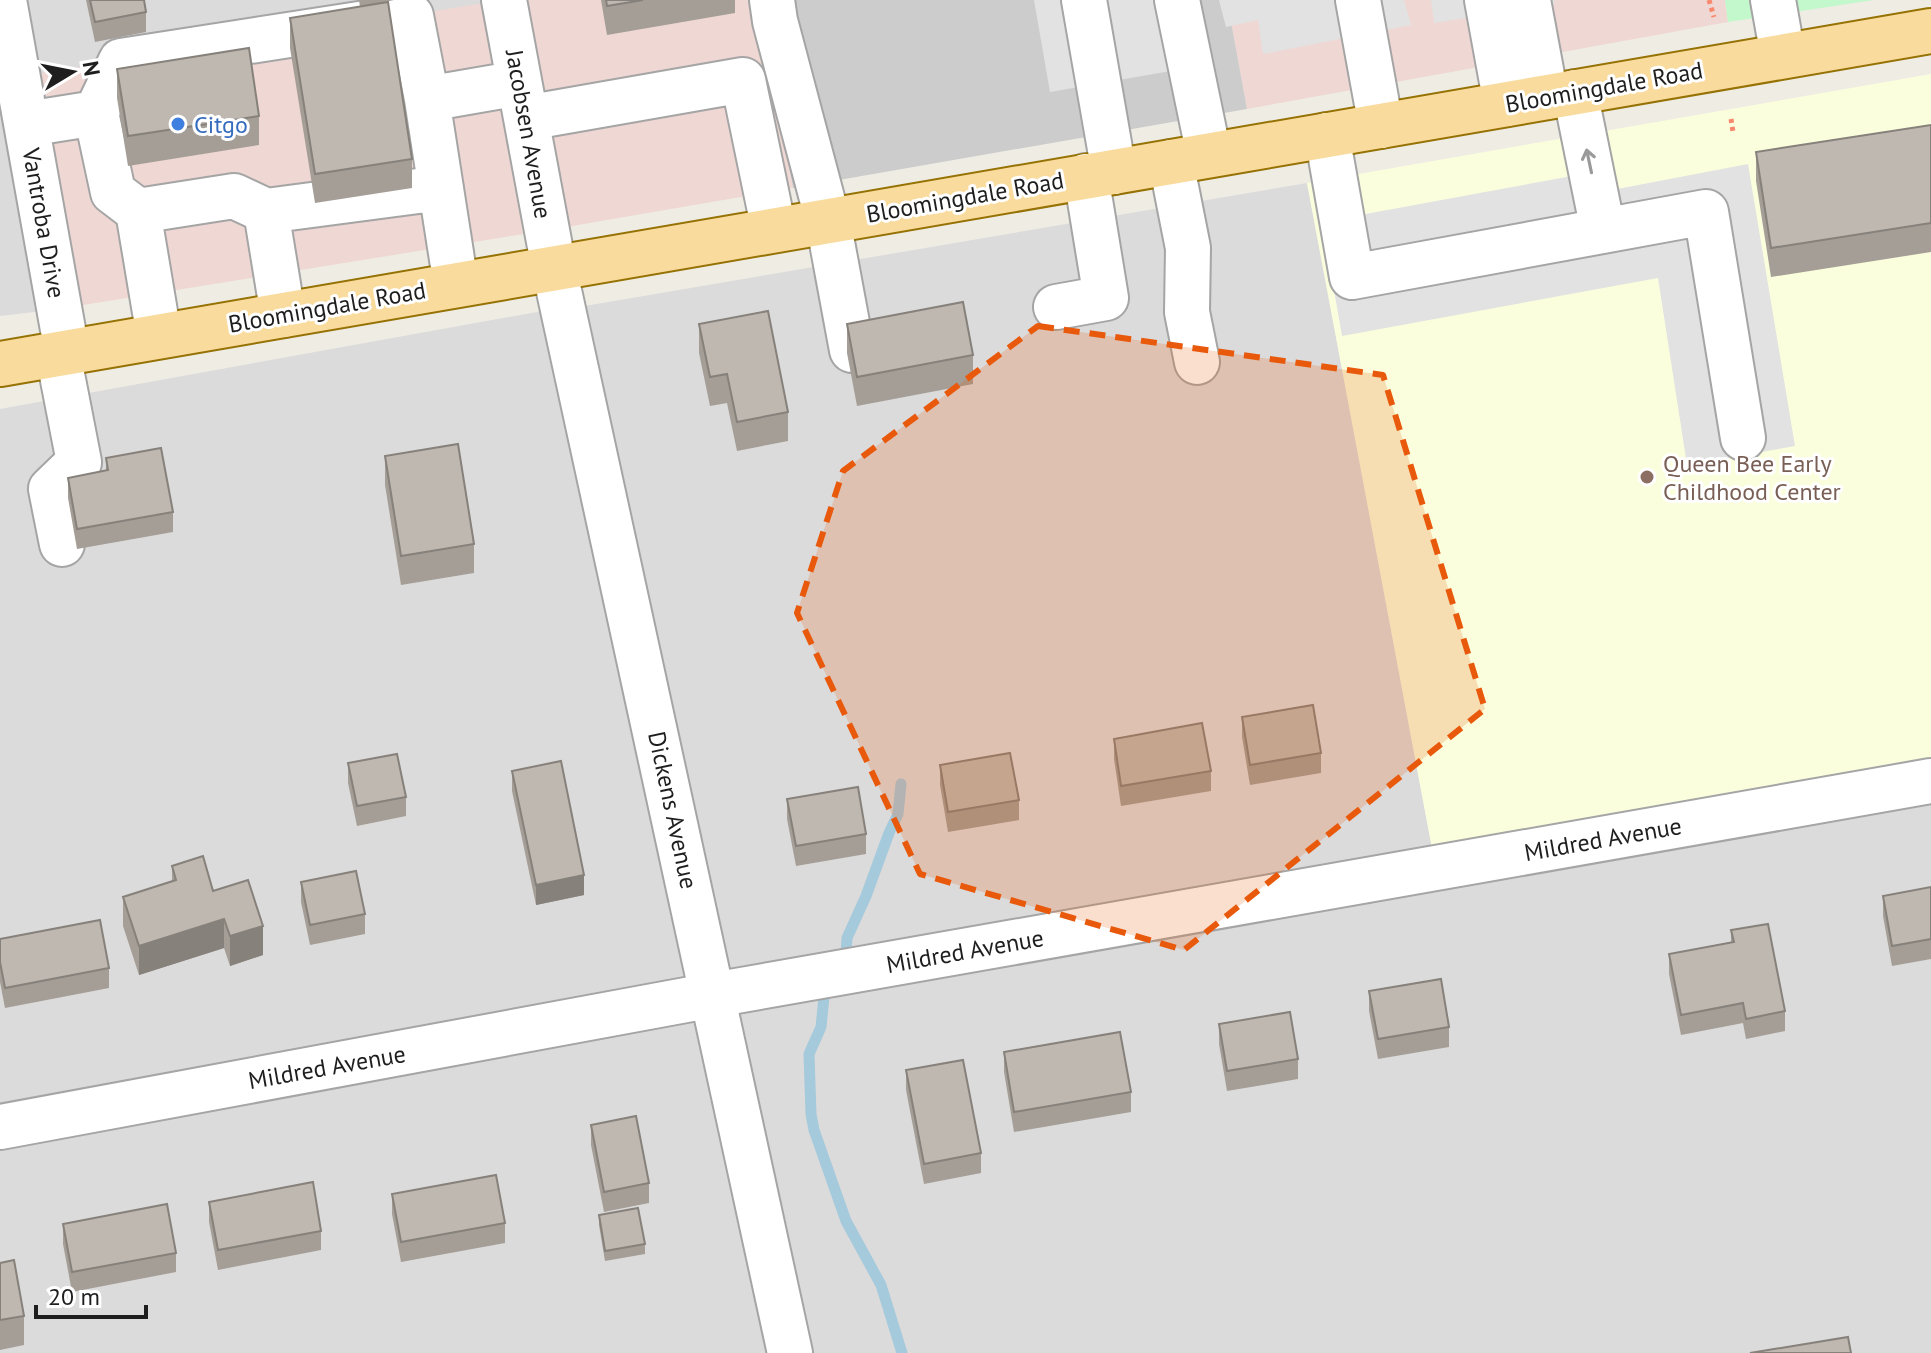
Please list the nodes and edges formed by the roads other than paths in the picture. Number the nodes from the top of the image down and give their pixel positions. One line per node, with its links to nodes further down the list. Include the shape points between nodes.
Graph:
1 (4, 0): 16 (street, Vantroba Drive)
2 (504, 0): 14 (street, Jacobsen Avenue)
3 (772, 0): 24 (street)
4 (1084, 0): 20 (street)
5 (1177, 0): 19 (street)
6 (1358, 0): 17 (street)
7 (1487, 0): 12 (street)
8 (1528, 0): 12 (street)
9 (1773, 0): 11 (street)
10 (1931, 31): 11 (main road, Bloomingdale Road)
11 (1783, 56): 12 (main road, Bloomingdale Road)
12 (1542, 98): 17 (main road, Bloomingdale Road); 26 (street, one-way to 12)
13 (427, 99): 14 (street); 15 (street, via 411,16 121,61); 21 (street)
14 (522, 101): 25 (street, via 743,80); 27 (street, Jacobsen Avenue)
15 (96, 113): 16 (street); 22 (street, via 113,192)
16 (27, 124): 33 (street, Vantroba Drive)
17 (1381, 126): 18 (main road, Bloomingdale Road)
18 (1327, 135): 19 (main road, Bloomingdale Road); 26 (street, via 1352,277)
19 (1190, 158): 20 (main road, Bloomingdale Road); 34 (street, via 1187,312)
20 (1100, 174): 24 (main road, Bloomingdale Road); 29 (street, via 1106,298)
21 (441, 188): 23 (street); 28 (street)
22 (138, 211): 23 (street, via 234,196); 31 (street)
23 (266, 211): 30 (street)
24 (828, 221): 25 (main road, Bloomingdale Road); 32 (street)
25 (774, 230): 27 (main road, Bloomingdale Road)
26 (1603, 230): 36 (street, via 1706,212)
27 (554, 268): 28 (main road, Bloomingdale Road); 39 (street, Dickens Avenue)
28 (456, 285): 30 (main road, Bloomingdale Road)
29 (1056, 307)
30 (283, 315): 31 (main road, Bloomingdale Road)
31 (159, 336): 33 (main road, Bloomingdale Road)
32 (852, 350)
33 (63, 353): 35 (main road, Bloomingdale Road); 37 (street, Vantroba Drive, via 79,462 51,489)
34 (1197, 362)
35 (0, 364)
36 (1743, 438)
37 (62, 544)
38 (1931, 781): 39 (street, Mildred Avenue)
39 (713, 995): 40 (street, Mildred Avenue); 41 (street, Dickens Avenue)
40 (0, 1127)
41 (790, 1353)

